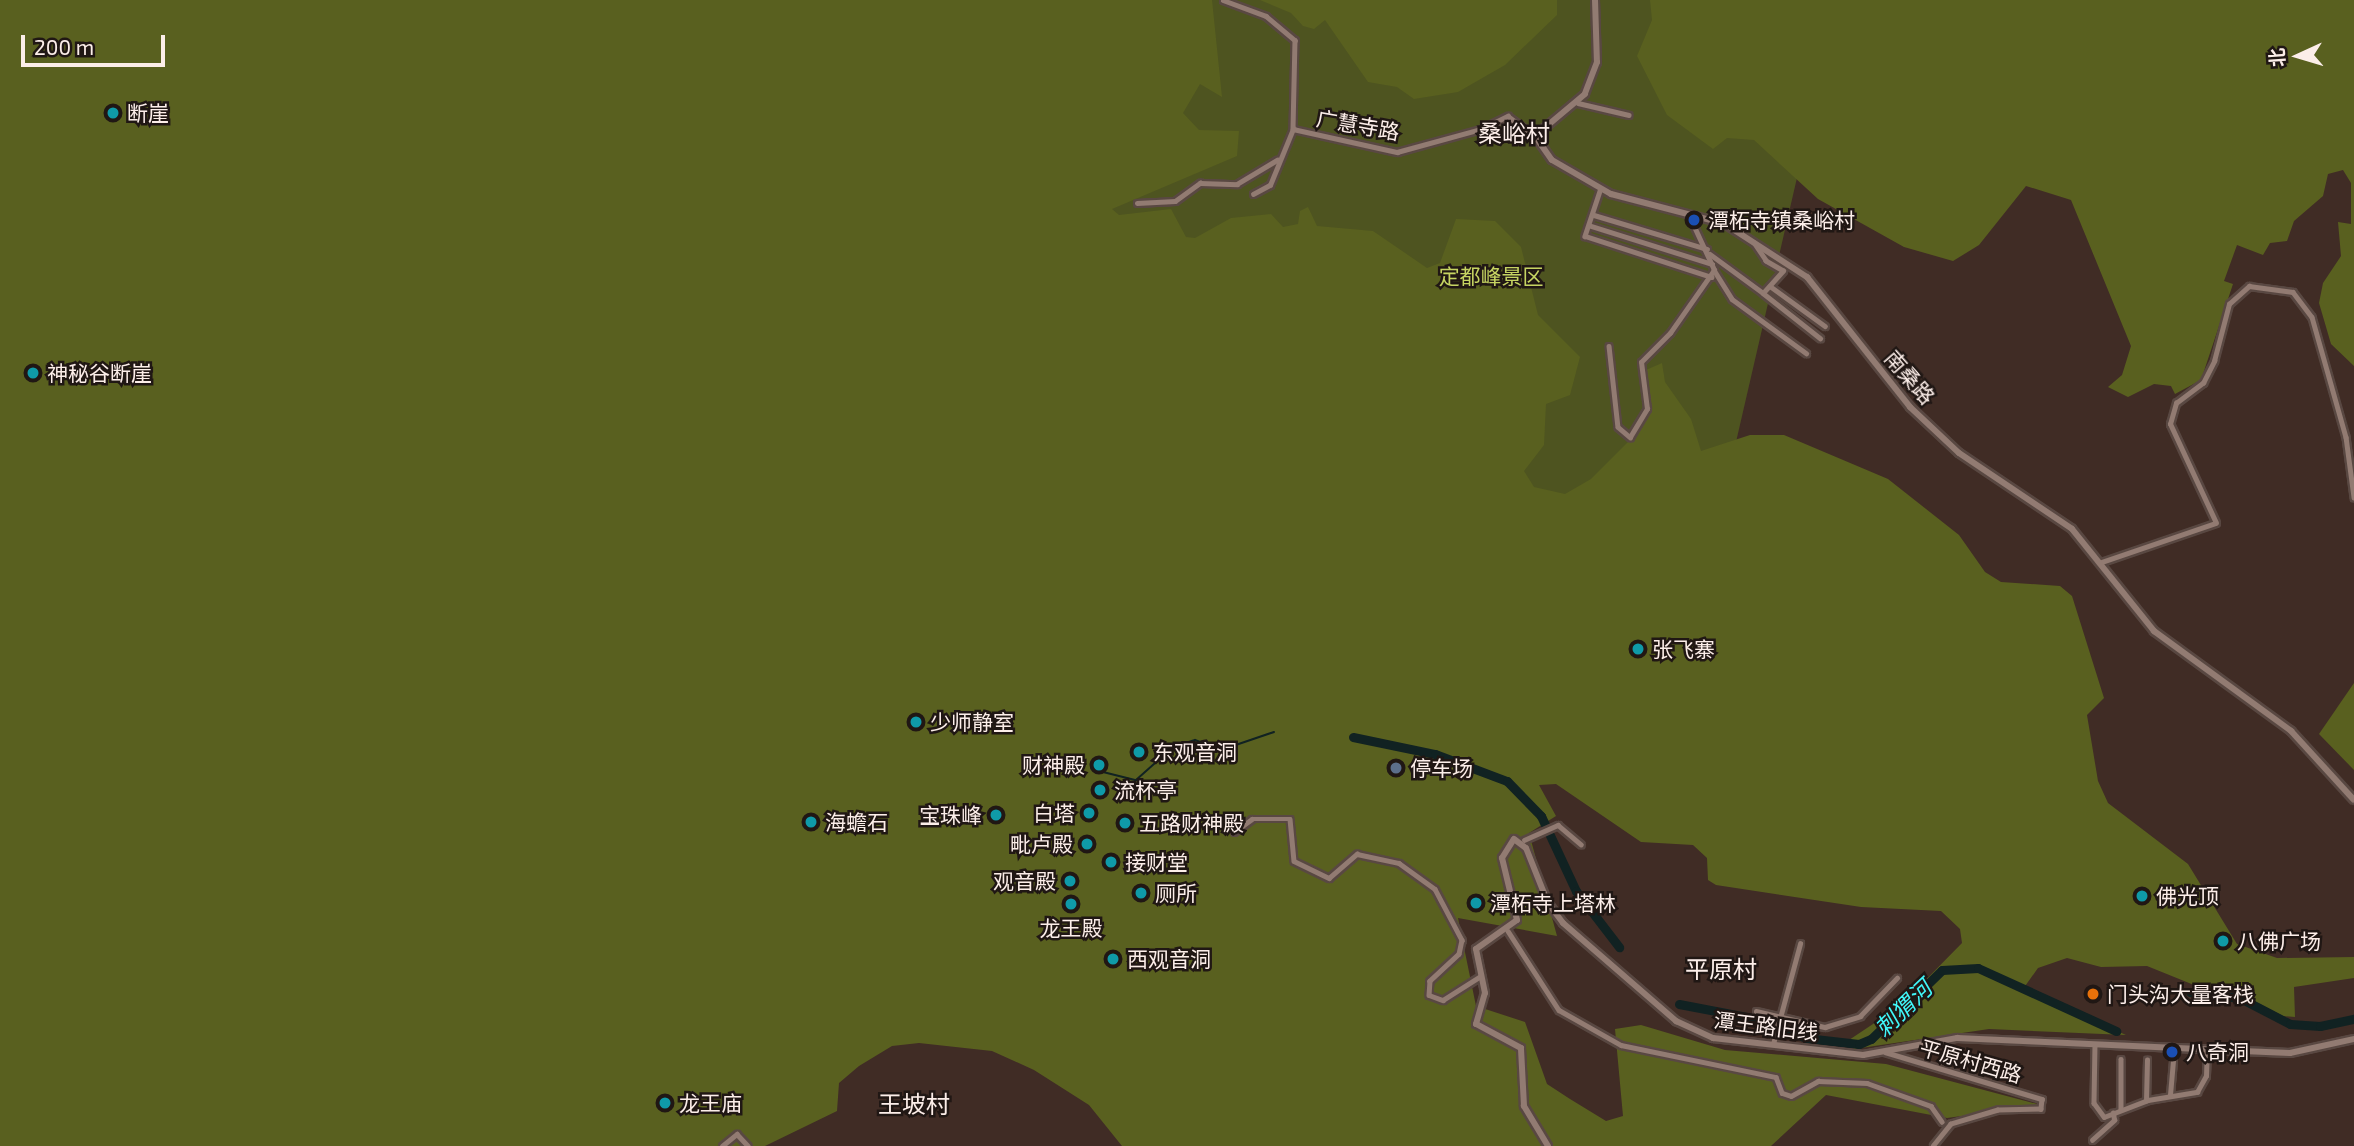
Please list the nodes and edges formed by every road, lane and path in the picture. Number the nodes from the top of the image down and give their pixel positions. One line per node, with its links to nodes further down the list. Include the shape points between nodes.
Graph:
1 (1223, 0): 5 (street, 广慧寺路, via 1266,16 1295,40)
2 (1595, 0): 3 (main road, via 1598,62)
3 (1578, 103): 4 (street); 6 (main road)
4 (1629, 115)
5 (1293, 129): 6 (street, 广慧寺路, via 1397,152 1481,130 1508,116); 7 (street, via 1286,154)
6 (1535, 136): 8 (main road, 南桑路, via 1552,160)
7 (1277, 160): 9 (street, via 1270,185); 10 (street, via 1237,184 1200,183 1175,201)
8 (1601, 187): 11 (street); 12 (main road, 南桑路)
9 (1253, 194)
10 (1137, 203)
11 (1594, 215): 13 (street); 15 (street)
12 (1689, 216): 14 (main road, 南桑路, via 1725,224); 15 (street)
13 (1591, 226): 16 (street); 18 (street, via 1585,236)
14 (1754, 243): 19 (street, via 1766,261 1783,271); 26 (main road, 南桑路, via 1815,284 1891,384 1959,453 2073,529)
15 (1709, 252): 16 (street); 20 (street)
16 (1713, 264): 17 (street)
17 (1714, 270): 18 (street); 24 (street, via 1732,299)
18 (1712, 277): 23 (street, via 1641,362 1646,415 1630,437 1618,427)
19 (1770, 286): 20 (street); 21 (street)
20 (1763, 293): 22 (street)
21 (1825, 326)
22 (1820, 338)
23 (1609, 346)
24 (1806, 353)
25 (2354, 497): 26 (street, via 2346,437 2312,317 2293,292 2249,286 2229,304 2214,361 2203,383 2176,403 2170,424 2216,523)
26 (2102, 562): 27 (main road, 南桑路, via 2154,631 2291,731)
27 (2354, 800)
28 (1234, 832): 33 (street, via 1252,819 1290,819 1294,861 1329,878 1357,854 1399,863 1435,889 1462,940 1459,954 1430,981 1429,995 1443,1000)
29 (1524, 840): 30 (street, via 1554,826)
30 (1581, 844)
31 (1508, 931): 33 (main road, via 1478,946); 38 (main road, 潭王路旧线, via 1517,916 1502,853 1518,839 1563,923 1676,1021 1713,1038); 49 (street, via 1559,1010 1621,1045 1776,1077 1782,1093 1791,1096 1818,1082 1867,1083 1931,1106)
32 (1800, 944): 36 (street)
33 (1479, 978): 53 (main road, via 1485,993 1476,1024 1521,1048 1524,1106)
34 (1897, 978): 36 (street, via 1860,1016 1825,1027)
35 (1756, 1011): 36 (street)
36 (1780, 1019): 38 (street)
37 (2354, 1039): 40 (main road, 潭王路旧线, via 2301,1052)
38 (1773, 1044): 41 (main road, 潭王路旧线)
39 (2095, 1044): 40 (main road, 潭王路旧线); 41 (main road, 潭王路旧线, via 1957,1038); 48 (street, via 2094,1104 2100,1117)
40 (2207, 1049): 45 (street, via 2203,1087)
41 (1884, 1052): 54 (street, 平原村西路, via 2042,1099 2041,1110 1998,1110 1951,1124)
42 (2121, 1059): 47 (street)
43 (2147, 1060): 46 (street)
44 (2173, 1060): 45 (street)
45 (2170, 1096): 46 (street)
46 (2146, 1101): 47 (street)
47 (2122, 1109): 48 (street)
48 (2113, 1113): 50 (street, via 2114,1120)
49 (1942, 1122)
50 (2092, 1140)
51 (722, 1146): 52 (street, via 737,1134)
52 (748, 1146)
53 (1548, 1146)
54 (1933, 1146)

